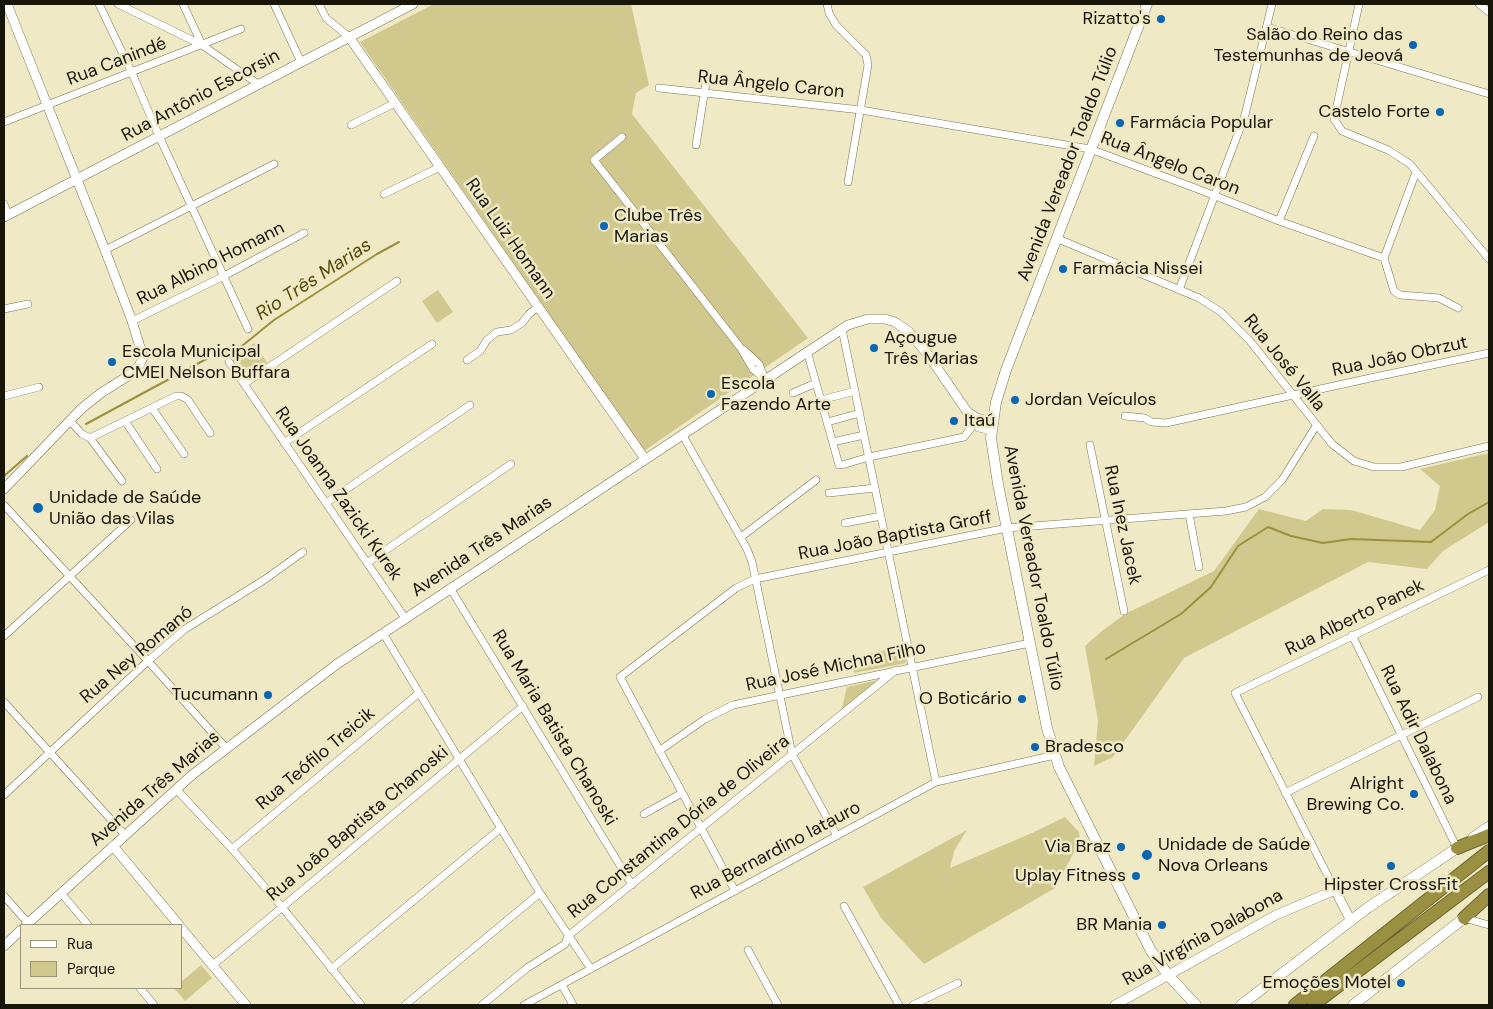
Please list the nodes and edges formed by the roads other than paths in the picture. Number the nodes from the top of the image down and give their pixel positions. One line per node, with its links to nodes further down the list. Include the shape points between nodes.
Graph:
1 (7, 4): 27 (street)
2 (99, 4): 20 (street)
3 (118, 4): 17 (street)
4 (183, 4): 17 (street)
5 (274, 4): 19 (street)
6 (319, 4): 16 (street, via 326,18)
7 (413, 4): 16 (street, Rua Antônio Escorsin)
8 (827, 4): 28 (street, via 836,25 866,55 868,66)
9 (1147, 4): 35 (main road, Avenida Vereador Toaldo Túlio)
10 (1272, 4): 14 (street)
11 (1359, 4): 18 (street)
12 (1479, 4): 13 (street)
13 (1489, 12)
14 (1267, 26): 18 (street); 42 (street, via 1245,115)
15 (241, 29): 17 (street, Rua Canindé)
16 (348, 37): 19 (street, Rua Antônio Escorsin); 26 (street, Rua Luiz Homann)
17 (202, 45): 20 (street, Rua Canindé); 22 (street)
18 (1348, 51): 25 (street); 38 (street, via 1334,119 1342,131 1388,150 1410,164)
19 (302, 62): 22 (street, Rua Antônio Escorsin)
20 (132, 73): 27 (street, Rua Canindé); 31 (street)
21 (708, 76): 24 (street)
22 (258, 84): 31 (street, Rua Antônio Escorsin)
23 (659, 88): 24 (street, Rua Ângelo Caron)
24 (704, 93): 28 (street, Rua Ângelo Caron); 34 (street)
25 (1489, 94)
26 (395, 103): 30 (street); 37 (street, Rua Luiz Homann)
27 (47, 105): 29 (street, Rua Canindé); 39 (street)
28 (861, 110): 35 (street, Rua Ângelo Caron); 40 (street)
29 (4, 122)
30 (351, 125)
31 (159, 136): 39 (street, Rua Antônio Escorsin); 44 (street)
32 (1314, 136): 46 (street)
33 (622, 137): 67 (street, via 594,160 740,347 760,364)
34 (696, 145)
35 (1090, 150): 42 (street, Rua Ângelo Caron); 48 (main road, Avenida Vereador Toaldo Túlio)
36 (274, 164): 44 (street)
37 (440, 167): 41 (street); 56 (street, Rua Luiz Homann)
38 (1416, 172): 50 (street); 51 (street)
39 (76, 180): 45 (street, Rua Antônio Escorsin); 49 (street)
40 (848, 182)
41 (384, 194)
42 (1215, 196): 46 (street, Rua Ângelo Caron); 54 (street)
43 (4, 204): 45 (street)
44 (192, 206): 49 (street); 52 (street)
45 (6, 216)
46 (1279, 221): 50 (street, Rua Ângelo Caron)
47 (304, 233): 52 (street, Rua Albino Homann)
48 (1056, 238): 54 (street, Rua José Valla); 85 (main road, Avenida Vereador Toaldo Túlio, via 1001,385)
49 (105, 250): 59 (street)
50 (1384, 258): 57 (street, via 1394,291 1400,295 1439,298)
51 (1489, 259)
52 (224, 276): 59 (street, Rua Albino Homann); 60 (street)
53 (397, 281): 69 (street)
54 (1179, 290): 73 (street, Rua José Valla, via 1210,304 1230,320)
55 (28, 304): 58 (street)
56 (538, 307): 65 (street, via 511,330 497,332); 97 (street, Rua Luiz Homann)
57 (1458, 308)
58 (4, 309)
59 (132, 321): 81 (street, via 143,357 139,366 101,393)
60 (248, 329)
61 (842, 329): 63 (street, Avenida Três Marias); 71 (street); 79 (street, Avenida Três Marias, via 877,319 901,326 914,336)
62 (432, 344): 92 (street)
63 (807, 351): 67 (street, Avenida Três Marias); 68 (street)
64 (1489, 353): 73 (street, Rua João Obrzut)
65 (467, 360)
66 (229, 362): 69 (street, Rua Joanna Zazicki Kurek)
67 (765, 379): 88 (street, Avenida Três Marias)
68 (816, 383): 72 (street); 96 (street, via 841,465)
69 (244, 384): 92 (street, Rua Joanna Zazicki Kurek)
70 (39, 387): 74 (street)
71 (855, 391): 75 (street); 78 (street)
72 (793, 393)
73 (1292, 395): 80 (street, Rua João Obrzut, via 1164,423); 86 (street, Rua José Valla)
74 (4, 396)
75 (825, 399)
76 (470, 405): 105 (street)
77 (152, 408): 82 (street); 87 (street, via 181,396 188,400); 95 (street)
78 (860, 412): 83 (street); 89 (street)
79 (967, 412): 84 (street, Avenida Três Marias); 85 (street)
80 (1125, 416)
81 (70, 421): 90 (street); 102 (street)
82 (125, 421): 90 (street); 99 (street)
83 (831, 421)
84 (975, 423): 85 (street, via 979,427); 96 (street, via 964,438)
85 (992, 426): 112 (main road, Avenida Vereador Toaldo Túlio, via 994,464)
86 (1316, 426): 94 (street, Rua José Valla, via 1344,455 1374,468 1413,465); 107 (street, Rua João Baptista Groff, via 1289,471 1265,497 1246,508)
87 (210, 433)
88 (682, 434): 97 (street, Avenida Três Marias); 113 (street)
89 (864, 435): 91 (street); 96 (street)
90 (90, 438): 101 (street)
91 (837, 441)
92 (284, 443): 105 (street, Rua Joanna Zazicki Kurek)
93 (1090, 445): 109 (street, Rua Inez Jacek)
94 (1489, 446)
95 (184, 454)
96 (869, 457): 103 (street)
97 (645, 459): 121 (street, Avenida Três Marias)
98 (510, 464): 116 (street)
99 (157, 469)
100 (816, 480): 113 (street)
101 (122, 481)
102 (4, 488)
103 (875, 488): 104 (street); 108 (street)
104 (829, 492)
105 (326, 503): 116 (street, Rua Joanna Zazicki Kurek)
106 (4, 505): 119 (street)
107 (1189, 514): 109 (street, Rua João Baptista Groff); 117 (street)
108 (881, 516): 111 (street); 115 (street)
109 (1106, 519): 112 (street, Rua João Baptista Groff); 122 (street, Rua Inez Jacek)
110 (130, 520): 119 (street)
111 (845, 523)
112 (1006, 528): 115 (street, Rua João Baptista Groff); 127 (main road, Avenida Vereador Toaldo Túlio)
113 (741, 537): 120 (street, via 750,555)
114 (303, 552): 128 (street, Rua Ney Romanó, via 186,629)
115 (889, 552): 120 (street, Rua João Baptista Groff); 129 (street)
116 (367, 563): 123 (street, Rua Joanna Zazicki Kurek)
117 (1199, 567)
118 (1489, 570): 125 (street, Rua Alberto Panek)
119 (69, 576): 126 (street); 128 (street)
120 (755, 579): 132 (street); 138 (street, Rua João Baptista Groff, via 736,588 620,677)
121 (450, 588): 123 (street, Avenida Três Marias); 135 (street, Rua Maria Batista Chanoski)
122 (1124, 611)
123 (405, 618): 124 (street, Avenida Três Marias)
124 (382, 633): 131 (street); 137 (street, Avenida Três Marias)
125 (1352, 635): 136 (street, Rua Adir Dalabona); 146 (street, Rua Alberto Panek, via 1235,693)
126 (4, 636)
127 (1030, 643): 129 (street, Rua José Michna Filho); 141 (main road, Avenida Vereador Toaldo Túlio)
128 (148, 661): 137 (street); 139 (street, Rua Ney Romanó)
129 (912, 667): 130 (street, Rua José Michna Filho); 143 (street)
130 (896, 670): 132 (street, Rua José Michna Filho); 140 (street, Rua Constantina Dória de Oliveira)
131 (419, 693): 142 (street); 157 (street, Rua Teófilo Treicik)
132 (780, 694): 138 (street, Rua José Michna Filho, via 725,708); 140 (street)
133 (1478, 697): 136 (street)
134 (4, 702): 139 (street)
135 (523, 706): 142 (street, Rua João Baptista Chanoski); 160 (street, Rua Maria Batista Chanoski)
136 (1401, 735): 146 (street); 156 (street, Rua Adir Dalabona)
137 (226, 748): 144 (street, Avenida Três Marias)
138 (659, 751): 145 (street)
139 (49, 752): 147 (street, Rua Ney Romanó); 152 (street)
140 (792, 754): 151 (street, Rua Constantina Dória de Oliveira); 154 (street)
141 (1055, 755): 143 (street, Rua Bernardino Iatauro); 185 (main road, Avenida Vereador Toaldo Túlio, via 1064,780 1140,929)
142 (459, 760): 150 (street); 169 (street, Rua João Baptista Chanoski)
143 (936, 782): 154 (street, Rua Bernardino Iatauro)
144 (176, 789): 152 (street, Avenida Três Marias); 157 (street)
145 (682, 793): 148 (street); 151 (street)
146 (1285, 793): 161 (street)
147 (4, 795)
148 (644, 814)
149 (1489, 826): 156 (street)
150 (500, 828): 163 (street); 183 (street)
151 (701, 828): 160 (street, Rua Constantina Dória de Oliveira); 162 (street)
152 (125, 835): 155 (street, Avenida Três Marias)
153 (1489, 835): 156 (highway)
154 (837, 836): 162 (street, Rua Bernardino Iatauro)
155 (113, 846): 164 (street, Avenida Três Marias); 175 (street)
156 (1457, 848): 171 (main road)
157 (232, 849): 169 (street)
158 (1489, 851): 202 (highway)
159 (1489, 872): 203 (highway)
160 (632, 885): 179 (street, Rua Constantina Dória de Oliveira)
161 (1335, 890): 171 (street); 185 (street, Rua Virgínia Dalabona, via 1276,915)
162 (735, 891): 184 (street, Rua Bernardino Iatauro)
163 (540, 893): 179 (street); 192 (street)
164 (61, 894): 173 (street, Avenida Três Marias); 174 (street)
165 (1489, 895): 170 (highway)
166 (4, 896): 172 (street)
167 (1489, 901): 170 (street)
168 (844, 906): 197 (street)
169 (282, 907): 182 (street, Rua João Baptista Chanoski); 183 (street)
170 (1464, 918): 176 (street); 204 (main road)
171 (1350, 921): 201 (main road)
172 (24, 924)
173 (27, 924)
174 (87, 924)
175 (178, 924)
176 (1489, 925)
177 (182, 929): 182 (street)
178 (20, 931): 180 (street, Avenida Três Marias)
179 (568, 936): 184 (street); 193 (street, Rua Constantina Dória de Oliveira, via 565,944 527,968)
180 (4, 946)
181 (748, 950): 196 (street)
182 (212, 965): 190 (street)
183 (331, 969): 191 (street)
184 (591, 969): 187 (street, Rua Bernardino Iatauro)
185 (1168, 975): 199 (street, Rua Virgínia Dalabona); 200 (main road, Avenida Vereador Toaldo Túlio)
186 (958, 983): 198 (street)
187 (562, 985): 194 (street, Rua Bernardino Iatauro); 195 (street)
188 (141, 989): 189 (street)
189 (153, 1005)
190 (246, 1005)
191 (361, 1005)
192 (405, 1005)
193 (482, 1005)
194 (524, 1005)
195 (573, 1005)
196 (778, 1005)
197 (899, 1005)
198 (913, 1005)
199 (1115, 1005)
200 (1196, 1005)
201 (1241, 1005)
202 (1295, 1005)
203 (1313, 1005)
204 (1353, 1005)

